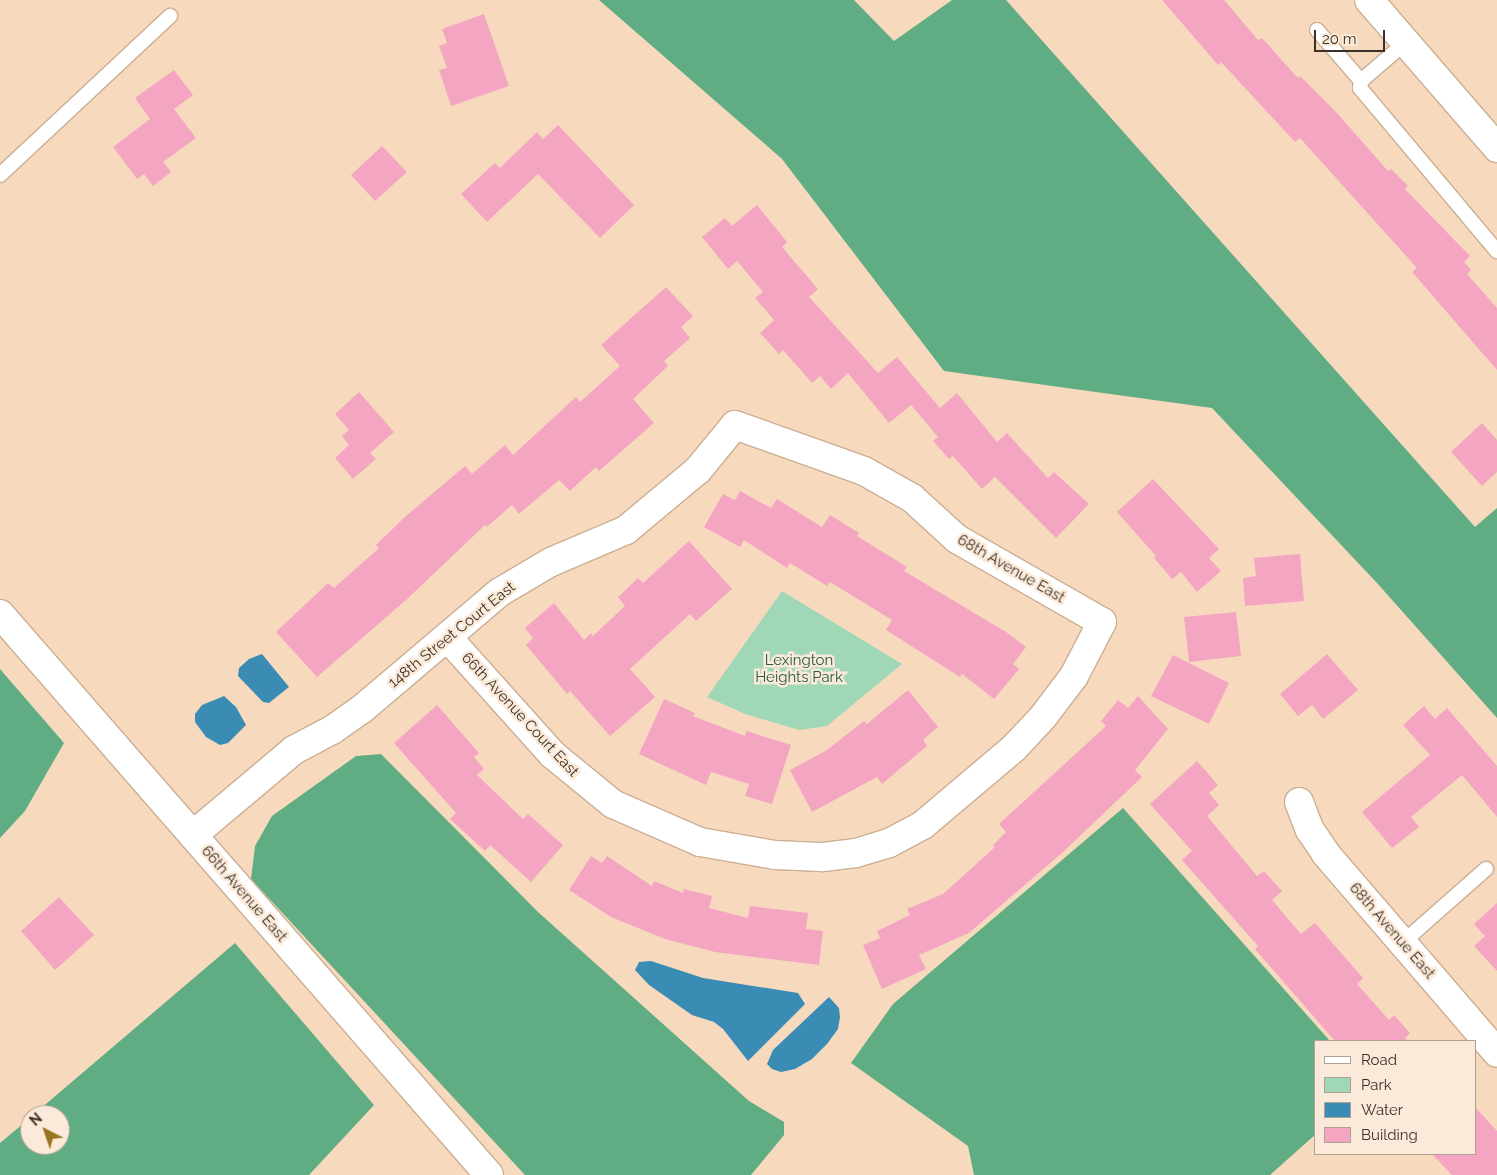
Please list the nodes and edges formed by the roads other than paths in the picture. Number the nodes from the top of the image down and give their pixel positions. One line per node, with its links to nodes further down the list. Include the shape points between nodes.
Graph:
1 (1369, 0): 4 (street)
2 (170, 16): 7 (lane)
3 (1316, 30): 5 (lane)
4 (1406, 42): 5 (lane); 6 (street)
5 (1361, 81): 8 (lane, via 1360,88)
6 (1497, 148)
7 (0, 175)
8 (1497, 251)
9 (734, 424): 11 (street, 68th Avenue East, via 864,471 912,498 957,539); 12 (street, 148th Street Court East, via 698,470 626,530 534,572 500,592)
10 (0, 614): 14 (street, 66th Avenue East)
11 (1102, 622): 12 (street, 66th Avenue Court East, via 1074,676 1043,718 1014,748 923,825 889,843 856,853 821,857 775,855 700,842 613,804 576,777 552,754)
12 (447, 637): 14 (street, 148th Street Court East, via 362,709 294,750)
13 (1299, 802): 16 (street, 68th Avenue East, via 1310,830 1326,854)
14 (192, 835): 18 (street, 66th Avenue East)
15 (1486, 869): 16 (lane)
16 (1402, 943): 17 (street, 68th Avenue East)
17 (1497, 1053)
18 (489, 1175)

